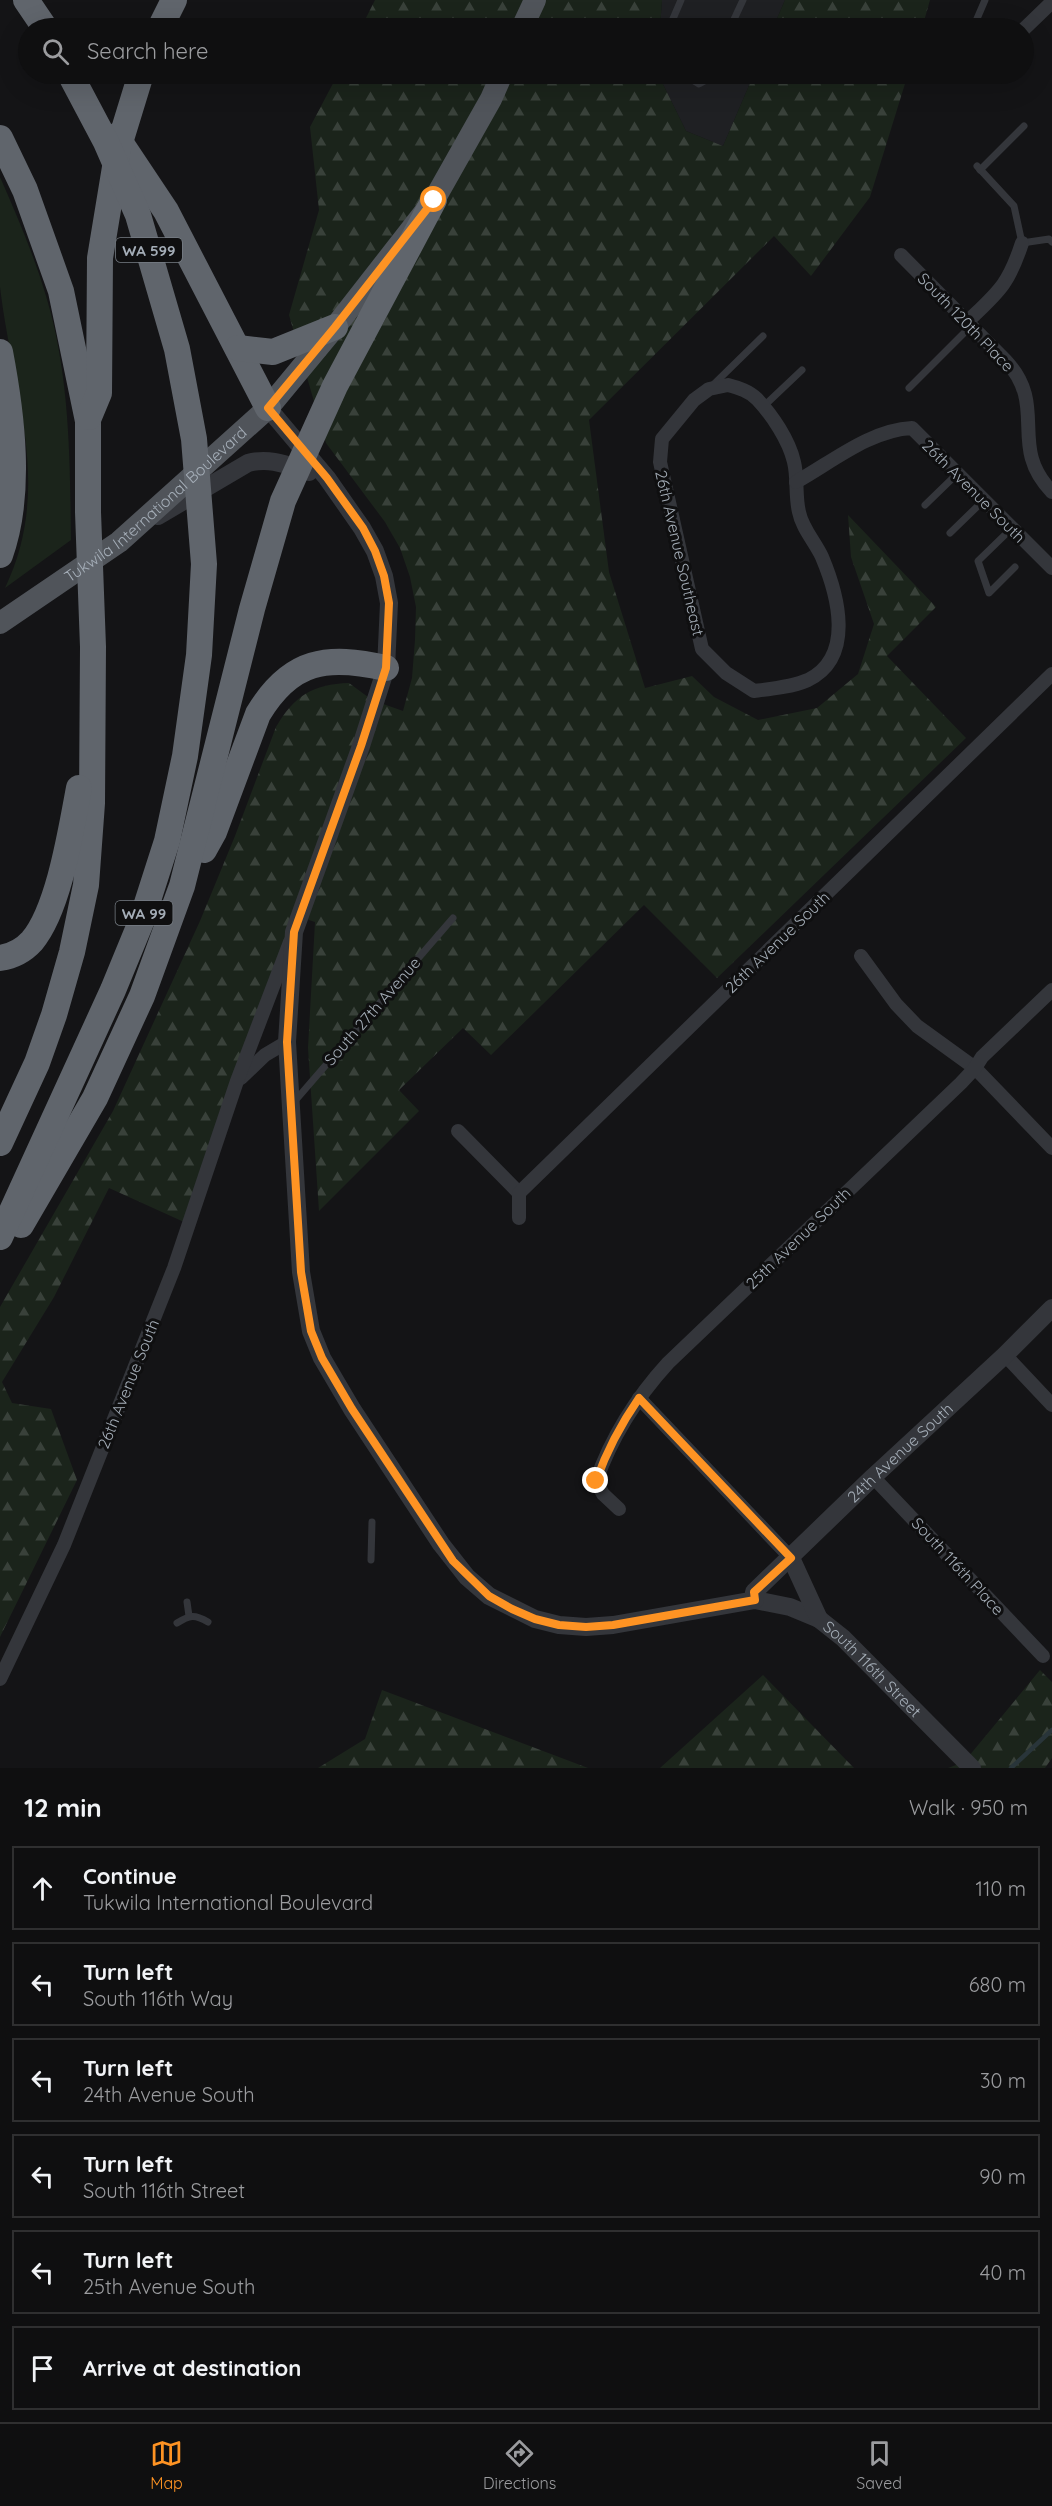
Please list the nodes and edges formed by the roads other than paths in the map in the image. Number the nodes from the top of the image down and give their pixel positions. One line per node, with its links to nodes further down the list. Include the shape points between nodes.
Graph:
1 (26, 0): 8 (highway)
2 (174, 0): 9 (highway)
3 (535, 0): 10 (main road)
4 (681, 0): 11 (lane)
5 (743, 0): 12 (lane)
6 (985, 0): 13 (lane)
7 (1052, 2): 14 (street)
8 (38, 18)
9 (165, 18)
10 (527, 18)
11 (673, 18)
12 (735, 18)
13 (978, 18)
14 (1034, 19)
15 (74, 84): 36 (highway, WA 599, via 106,142 138,215 177,349)
16 (82, 84): 28 (highway, via 166,211)
17 (138, 84): 35 (highway, via 118,149 100,258 99,393)
18 (498, 84): 21 (main road, Tukwila International Boulevard)
19 (1024, 126): 23 (lane, via 978,168 1014,206)
20 (0, 138): 35 (highway, via 25,190 61,291)
21 (434, 200): 26 (main road, Tukwila International Boulevard); 53 (highway, via 335,386 283,501)
22 (1052, 242): 23 (lane, via 1049,239)
23 (1022, 243): 25 (street, via 1005,284)
24 (901, 255): 25 (street, South 120th Place)
25 (969, 324): 31 (lane); 40 (street, South 120th Place, via 1023,384 1028,400 1027,436 1032,463)
26 (335, 327): 28 (highway, via 273,352); 34 (main road, Tukwila International Boulevard)
27 (763, 336): 32 (lane)
28 (238, 348): 34 (highway)
29 (0, 352): 46 (highway, via 13,473 9,522)
30 (802, 370): 33 (lane)
31 (909, 388)
32 (709, 389): 33 (street, 26th Avenue Southeast, via 728,385 743,389); 39 (street, 26th Avenue Southeast, via 694,400 662,439 660,462 702,650 754,692 807,680 825,669 839,634 840,613 822,558 799,513)
33 (763, 407): 39 (street, 26th Avenue Southeast, via 786,439)
34 (268, 408): 38 (street); 43 (main road, Tukwila International Boulevard)
35 (88, 421): 52 (highway)
36 (194, 439): 68 (highway, WA 99, via 204,564 199,655 185,756 167,841 141,922 113,990)
37 (958, 473): 39 (street, 26th Avenue South, via 912,428 904,428 877,435); 41 (street, 26th Avenue South); 42 (lane)
38 (327, 478): 43 (street, via 276,461 248,463); 50 (street, via 363,528 384,576 389,603)
39 (796, 482)
40 (1052, 492)
41 (984, 500): 44 (street, 26th Avenue South); 45 (lane)
42 (925, 505)
43 (135, 528): 49 (main road, Tukwila International Boulevard)
44 (1012, 528): 47 (lane, via 978,561 989,593); 48 (street, 26th Avenue South)
45 (950, 533)
46 (0, 555)
47 (1015, 567)
48 (1052, 568)
49 (0, 623)
50 (386, 668): 53 (highway, via 355,661 310,665 275,690 258,714 214,832); 55 (street)
51 (1052, 674): 66 (street, 26th Avenue South)
52 (92, 726): 57 (highway, via 48,914 31,942 18,953); 64 (highway, via 86,885 72,952 37,1063)
53 (182, 886): 69 (highway, via 142,996 95,1098 11,1243)
54 (453, 918): 62 (lane, South 27th Avenue)
55 (294, 932): 59 (street); 61 (street, 26th Avenue South)
56 (861, 956): 60 (street, via 917,1026)
57 (0, 958)
58 (1052, 990): 60 (street, 25th Avenue South)
59 (287, 1042): 61 (street, 26th Avenue South, via 265,1055); 62 (street)
60 (975, 1068): 65 (street); 72 (street, 25th Avenue South, via 668,1363)
61 (237, 1082): 86 (street, 26th Avenue South, via 174,1268 69,1534)
62 (292, 1104): 79 (street, via 301,1272 311,1331 352,1409 467,1577 512,1609 559,1625 613,1625)
63 (458, 1131): 66 (street)
64 (0, 1143)
65 (1052, 1148)
66 (519, 1193): 67 (street)
67 (519, 1218)
68 (0, 1237)
69 (0, 1254)
70 (1052, 1308): 71 (street, 24th Avenue South)
71 (1005, 1355): 73 (street); 74 (street, 24th Avenue South)
72 (639, 1398): 75 (street, 25th Avenue South, via 619,1428 596,1481); 77 (street)
73 (1052, 1405)
74 (873, 1477): 77 (street, 24th Avenue South); 85 (street, South 116th Place)
75 (619, 1509)
76 (372, 1522): 78 (lane)
77 (791, 1558): 79 (street, 24th Avenue South, via 754,1592); 82 (street)
78 (371, 1560)
79 (755, 1600): 82 (street, South 116th Street, via 790,1607)
80 (187, 1602): 81 (lane)
81 (189, 1616): 83 (lane); 84 (lane)
82 (819, 1619): 87 (street, South 116th Street, via 872,1664)
83 (207, 1622)
84 (177, 1623)
85 (1043, 1656)
86 (0, 1679)
87 (972, 1768)

